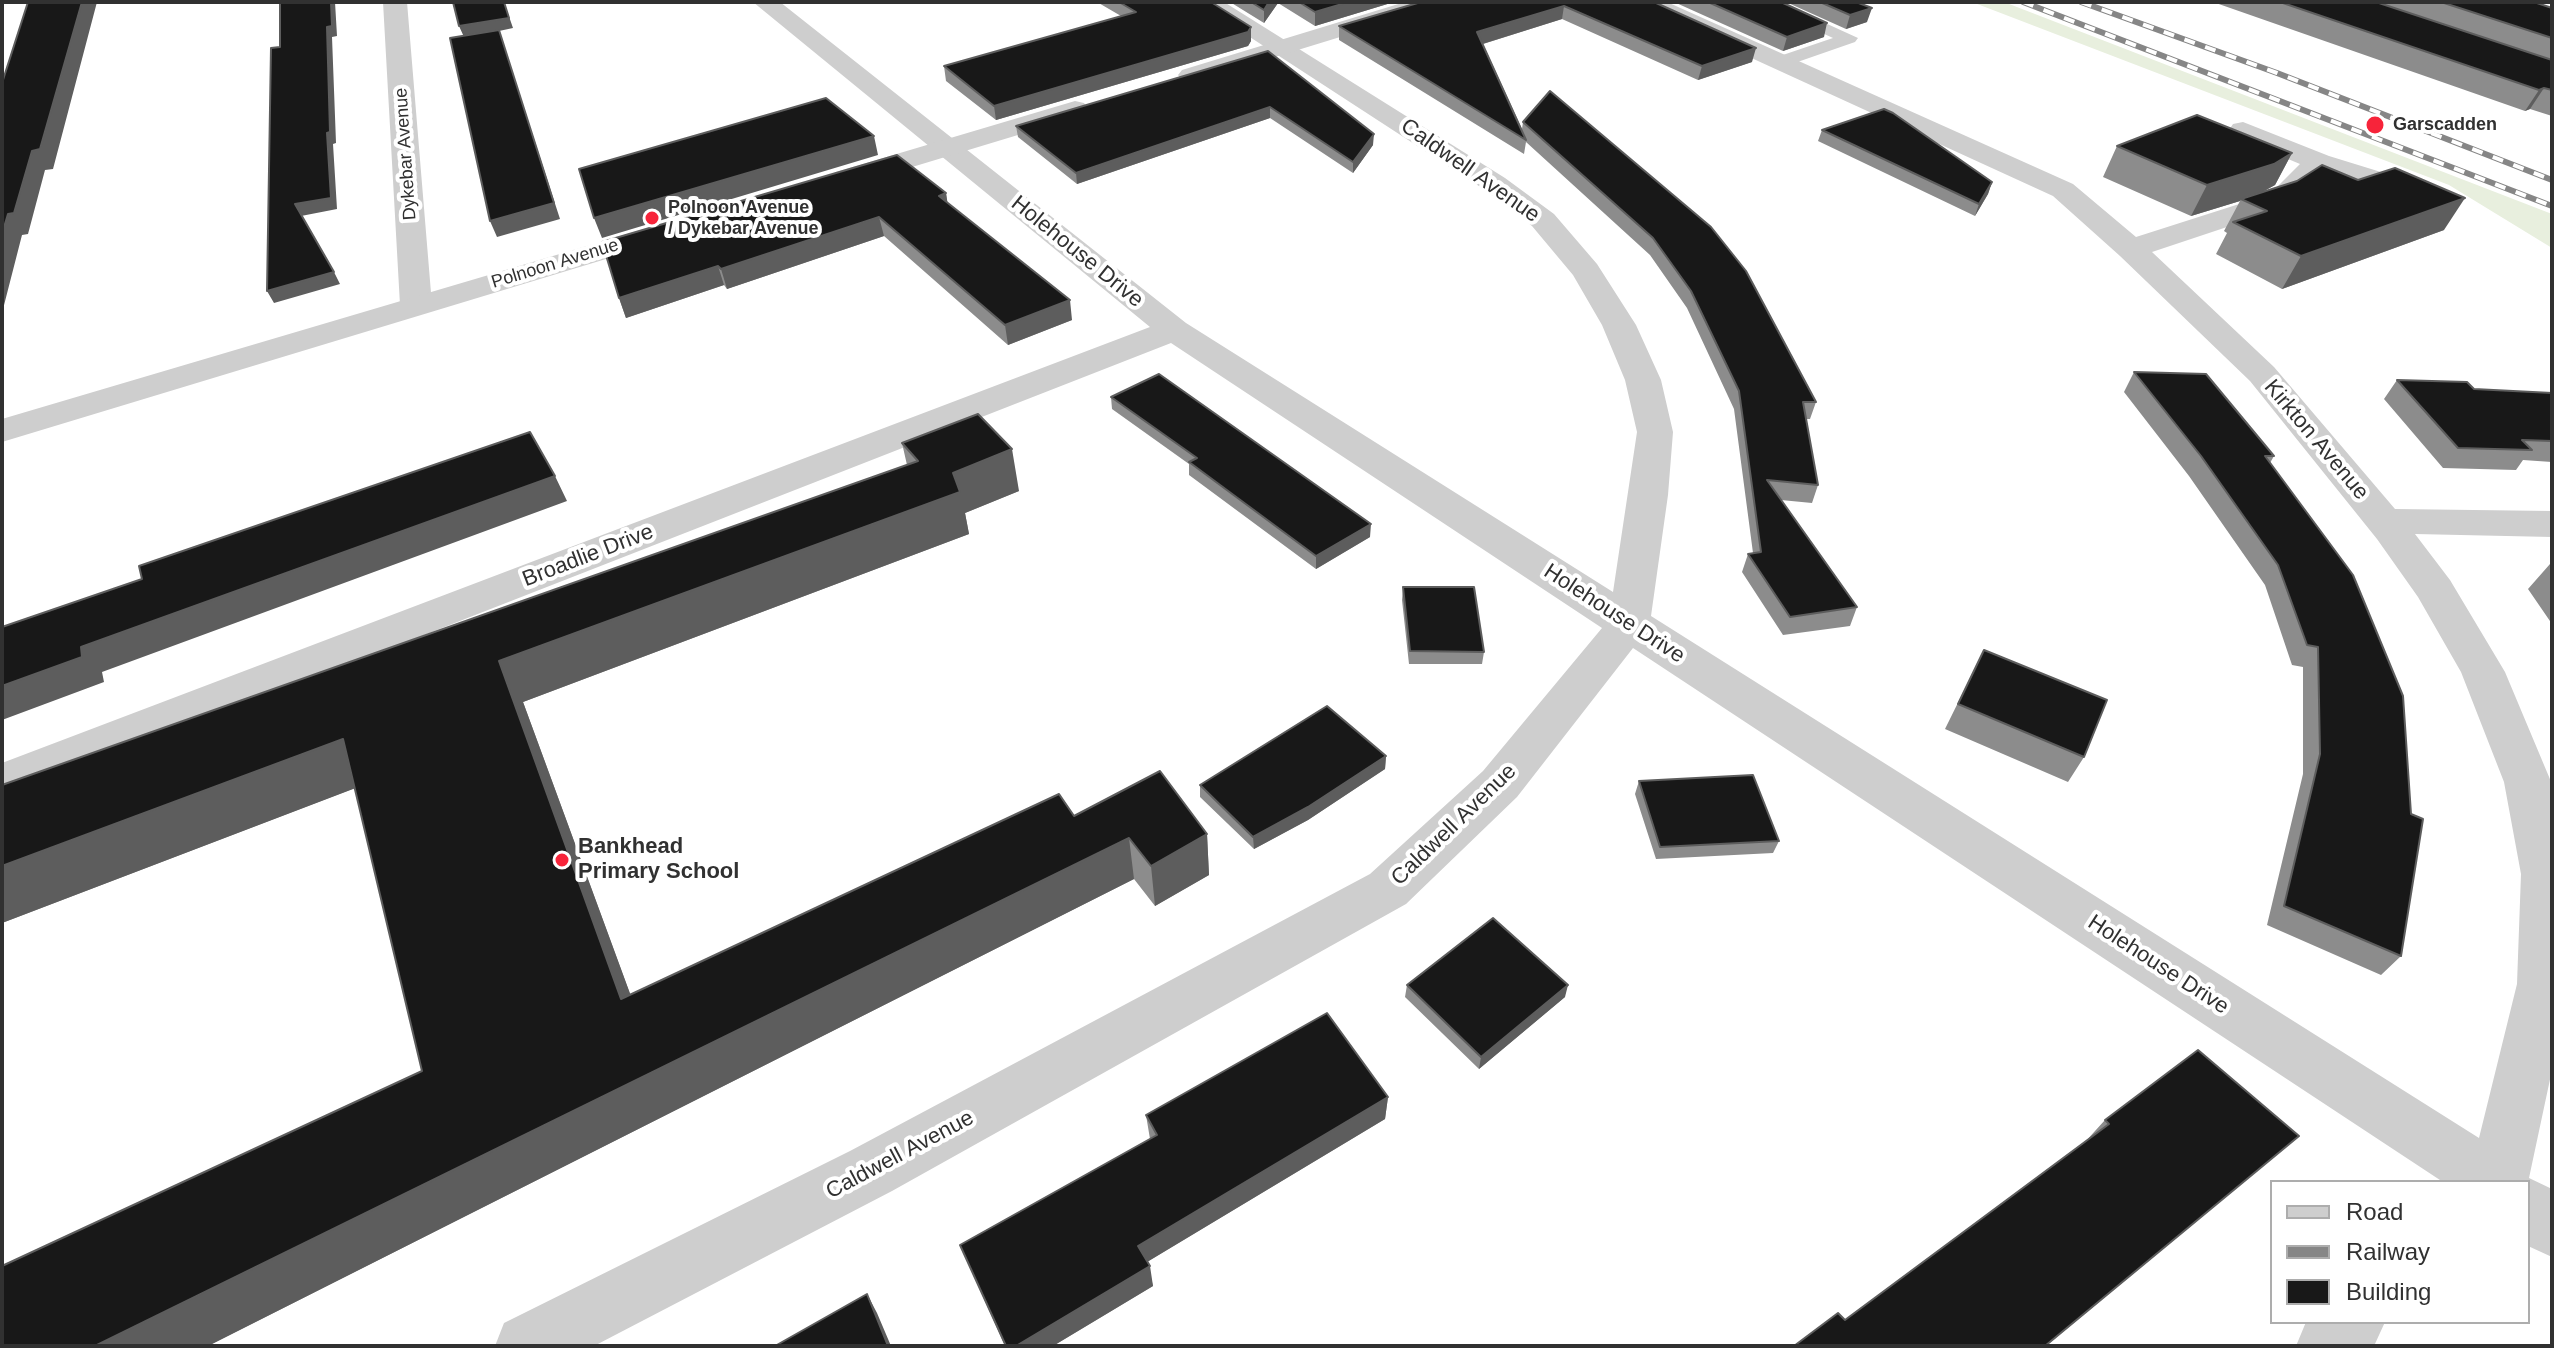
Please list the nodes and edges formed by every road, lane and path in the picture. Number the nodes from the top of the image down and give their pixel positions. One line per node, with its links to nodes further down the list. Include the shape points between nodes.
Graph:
1 (395, 2): 18 (street, Dykebar Avenue)
2 (765, 2): 12 (street, Holehouse Drive)
3 (1208, 2): 7 (street, Caldwell Avenue)
4 (1430, 2): 7 (street)
5 (1648, 2): 8 (street, Kirkton Avenue)
6 (1764, 2): 8 (lane, via 1849,38)
7 (1279, 47): 9 (street); 23 (street, Caldwell Avenue, via 1543,220 1586,271 1619,325 1643,380 1655,432)
8 (1780, 62): 17 (street, Kirkton Avenue, via 2063,190)
9 (1166, 82)
10 (1107, 100): 12 (street)
11 (2243, 130): 13 (street)
12 (946, 148): 14 (street); 19 (street, Holehouse Drive)
13 (2319, 162): 15 (street); 17 (street, via 2268,204)
14 (820, 185)
15 (2413, 191)
16 (685, 225): 18 (street, Polnoon Avenue)
17 (2131, 249): 21 (street, Kirkton Avenue, via 2262,374)
18 (416, 305): 20 (street, Polnoon Avenue)
19 (1174, 330): 23 (street, Holehouse Drive); 24 (street, Broadlie Drive)
20 (2, 431)
21 (2384, 521): 22 (street); 25 (street, Kirkton Avenue, via 2435,590)
22 (2552, 524)
23 (1629, 624): 26 (street, Holehouse Drive); 31 (street, Caldwell Avenue, via 1500,784 1388,889 871,1171)
24 (2, 782)
25 (2540, 785): 27 (street, Kirkton Avenue, via 2546,874 2544,984)
26 (2493, 1180)
27 (2496, 1180)
28 (2530, 1210): 29 (street)
29 (2552, 1227)
30 (2351, 1324): 32 (street)
31 (527, 1346)
32 (2328, 1346)

